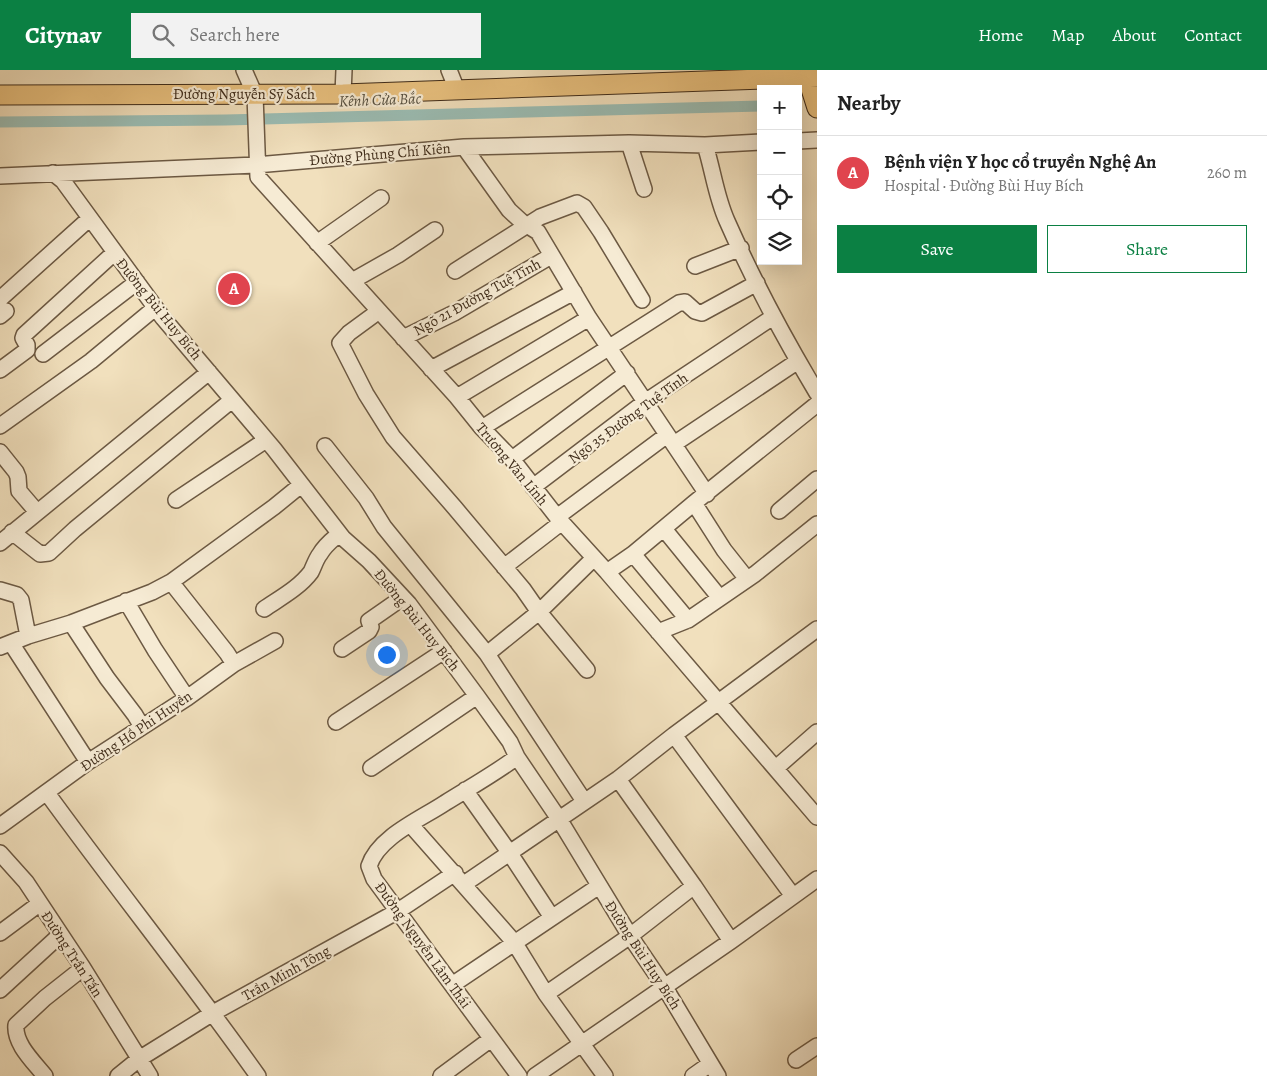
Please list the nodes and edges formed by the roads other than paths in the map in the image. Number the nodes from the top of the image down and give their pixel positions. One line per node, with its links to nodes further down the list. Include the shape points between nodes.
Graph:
1 (244, 70): 9 (street)
2 (344, 70): 7 (street)
3 (449, 70): 6 (street)
4 (810, 74): 5 (main road, Đường Nguyễn Sỹ Sách); 10 (main road)
5 (688, 76): 6 (main road, Đường Nguyễn Sỹ Sách)
6 (457, 90): 7 (main road, Đường Nguyễn Sỹ Sách)
7 (342, 94): 9 (main road, Đường Nguyễn Sỹ Sách)
8 (0, 95): 9 (main road, Đường Nguyễn Sỹ Sách)
9 (256, 98): 17 (street, Trương Văn Lĩnh)
10 (817, 108)
11 (817, 140): 12 (street)
12 (802, 141)
13 (757, 142): 15 (street, Đường Phùng Chí Kiên)
14 (629, 143): 15 (street, Đường Phùng Chí Kiên); 16 (street, Đường Phùng Chí Kiên); 20 (street)
15 (705, 145): 26 (street, via 718,198)
16 (464, 148): 17 (street, Đường Phùng Chí Kiên); 23 (street, via 510,210)
17 (256, 165): 18 (street, Đường Phùng Chí Kiên); 25 (street, Trương Văn Lĩnh, via 258,177)
18 (53, 173): 19 (street, Đường Phùng Chí Kiên); 22 (street, Đường Bùi Huy Bích)
19 (0, 176)
20 (644, 189)
21 (381, 198): 25 (street)
22 (90, 219): 27 (street, Đường Bùi Huy Bích); 37 (street)
23 (527, 225): 28 (street, via 538,232); 30 (street); 35 (street, via 568,205 577,203 584,206)
24 (436, 230): 31 (street)
25 (317, 243): 31 (street, Trương Văn Lĩnh)
26 (740, 248): 29 (street); 33 (street)
27 (114, 253): 32 (street, Đường Bùi Huy Bích); 46 (street, via 24,335 26,350)
28 (551, 256): 34 (street); 41 (street, Ngõ 21 Đường Tuệ Tĩnh)
29 (695, 266)
30 (454, 271)
31 (352, 281): 38 (street, Trương Văn Lĩnh)
32 (137, 282): 36 (street, Đường Bùi Huy Bích); 43 (street)
33 (757, 283): 40 (street); 42 (street, via 702,313 685,302 679,303)
34 (574, 292): 39 (street); 45 (street)
35 (642, 300)
36 (155, 308): 47 (street, Đường Bùi Huy Bích); 54 (street, via 91,361)
37 (2, 309)
38 (379, 311): 41 (street, Trương Văn Lĩnh); 77 (street, via 343,338 340,343 342,349 394,437)
39 (589, 318): 42 (street); 50 (street)
40 (773, 318): 44 (street); 52 (street, Ngõ 35 Đường Tuệ Tĩnh)
41 (403, 338): 45 (street, Trương Văn Lĩnh)
42 (608, 347): 48 (street); 55 (street)
43 (43, 354)
44 (798, 361): 49 (street); 56 (street)
45 (431, 369): 50 (street, Trương Văn Lĩnh)
46 (0, 370)
47 (209, 372): 51 (street, Đường Bùi Huy Bích); 68 (street)
48 (627, 373): 52 (street); 60 (street)
49 (817, 393)
50 (457, 397): 55 (street, Trương Văn Lĩnh)
51 (232, 400): 57 (street, Đường Bùi Huy Bích); 72 (street, via 49,553 40,554)
52 (645, 402): 56 (street); 63 (street, Ngõ 35 Đường Tuệ Tĩnh)
53 (817, 404): 64 (street)
54 (0, 426)
55 (482, 428): 60 (street, Trương Văn Lĩnh)
56 (671, 439): 64 (street); 69 (street)
57 (266, 440): 62 (street, Đường Bùi Huy Bích); 65 (street)
58 (326, 446): 96 (street, via 384,527)
59 (0, 452): 68 (street, via 16,472 19,491)
60 (512, 459): 63 (street, Trương Văn Lĩnh)
61 (817, 479): 67 (street)
62 (301, 485): 73 (street, Đường Bùi Huy Bích); 80 (street)
63 (534, 487): 69 (street, Trương Văn Lĩnh)
64 (707, 494): 66 (street)
65 (176, 500)
66 (694, 503): 71 (street); 79 (street)
67 (778, 511)
68 (37, 512): 72 (street)
69 (560, 520): 76 (street, Trương Văn Lĩnh); 77 (street)
70 (817, 524): 79 (street)
71 (664, 529): 75 (street); 83 (street)
72 (12, 532): 74 (street)
73 (339, 534): 82 (street, Đường Bùi Huy Bích, via 379,571); 85 (street, via 324,548 303,580)
74 (0, 543)
75 (634, 554): 78 (street); 87 (street)
76 (594, 558): 78 (street, Trương Văn Lĩnh); 86 (street)
77 (504, 567): 86 (street)
78 (607, 572): 90 (street, Trương Văn Lĩnh)
79 (746, 580): 83 (street)
80 (171, 582): 84 (street); 97 (street)
81 (0, 590): 91 (street, via 17,595 21,600)
82 (402, 598): 94 (street, via 369,621 369,631); 95 (street, Đường Bùi Huy Bích)
83 (720, 598): 87 (street)
84 (126, 601): 88 (street); 100 (street)
85 (264, 609)
86 (539, 612): 96 (street); 98 (street)
87 (688, 620): 90 (street)
88 (71, 623): 91 (street); 103 (street)
89 (817, 629): 101 (street, Trần Minh Tông)
90 (658, 632): 101 (street, Trương Văn Lĩnh)
91 (28, 636): 93 (street)
92 (275, 641): 97 (street, Đường Hồ Phi Huyền)
93 (6, 645): 107 (street)
94 (342, 649)
95 (444, 651): 99 (street, Đường Bùi Huy Bích); 102 (street)
96 (487, 654): 113 (street)
97 (234, 664): 100 (street, Đường Hồ Phi Huyền)
98 (586, 670)
99 (477, 696): 106 (street, Đường Bùi Huy Bích); 108 (street)
100 (187, 698): 103 (street, Đường Hồ Phi Huyền)
101 (719, 702): 105 (street, Trần Minh Tông); 109 (street, Trương Văn Lĩnh)
102 (336, 722)
103 (142, 727): 107 (street, Đường Hồ Phi Huyền)
104 (817, 732): 109 (street)
105 (674, 735): 110 (street, Trần Minh Tông); 124 (street)
106 (517, 757): 111 (street, Đường Nguyễn Lâm Thái); 115 (street, Đường Bùi Huy Bích)
107 (88, 762): 112 (street, Đường Hồ Phi Huyền)
108 (371, 768)
109 (776, 768): 114 (street, Trương Văn Lĩnh)
110 (618, 779): 113 (street, Trần Minh Tông); 123 (street)
111 (465, 790): 116 (street, Đường Nguyễn Lâm Thái); 118 (street)
112 (47, 793): 117 (street, Đường Hồ Phi Huyền); 138 (street)
113 (584, 801): 115 (street, Trần Minh Tông)
114 (817, 816)
115 (559, 819): 118 (street, Trần Minh Tông); 122 (street, Đường Bùi Huy Bích)
116 (410, 824): 120 (street); 126 (street, Đường Nguyễn Lâm Thái, via 372,856 369,866 374,879)
117 (0, 826)
118 (509, 852): 120 (street, Trần Minh Tông); 127 (street)
119 (0, 853): 125 (street, Đường Trần Tấn, via 26,882)
120 (459, 878): 126 (street, Trần Minh Tông); 132 (street)
121 (817, 879): 124 (street)
122 (599, 886): 127 (street); 130 (street, Đường Bùi Huy Bích)
123 (694, 886): 130 (street); 131 (street)
124 (793, 896): 131 (street)
125 (39, 904): 128 (street); 129 (street, Đường Trần Tấn)
126 (398, 911): 134 (street, Đường Nguyễn Lâm Thái); 138 (street, Trần Minh Tông)
127 (551, 916): 132 (street)
128 (0, 933)
129 (60, 935): 133 (street, Đường Trần Tấn); 136 (street)
130 (630, 936): 135 (street, Đường Bùi Huy Bích); 137 (street)
131 (731, 941): 135 (street)
132 (514, 942): 134 (street); 137 (street)
133 (83, 968): 142 (street, Đường Trần Tấn); 145 (street, via 16,1025 18,1039)
134 (452, 985): 139 (street, Đường Nguyễn Lâm Thái)
135 (664, 986): 140 (street); 144 (street, Đường Bùi Huy Bích)
136 (0, 990)
137 (546, 994): 140 (street)
138 (213, 1013): 142 (street, Trần Minh Tông); 148 (street)
139 (491, 1039): 149 (street); 150 (street, Đường Nguyễn Lâm Thái)
140 (582, 1044): 151 (street); 152 (street)
141 (817, 1046): 143 (street)
142 (139, 1059): 146 (street, Trần Minh Tông); 147 (street, Đường Trần Tấn)
143 (796, 1060)
144 (714, 1070): 153 (street)
145 (45, 1076)
146 (118, 1076)
147 (150, 1076)
148 (258, 1076)
149 (442, 1076)
150 (519, 1076)
151 (534, 1076)
152 (605, 1076)
153 (693, 1076)

